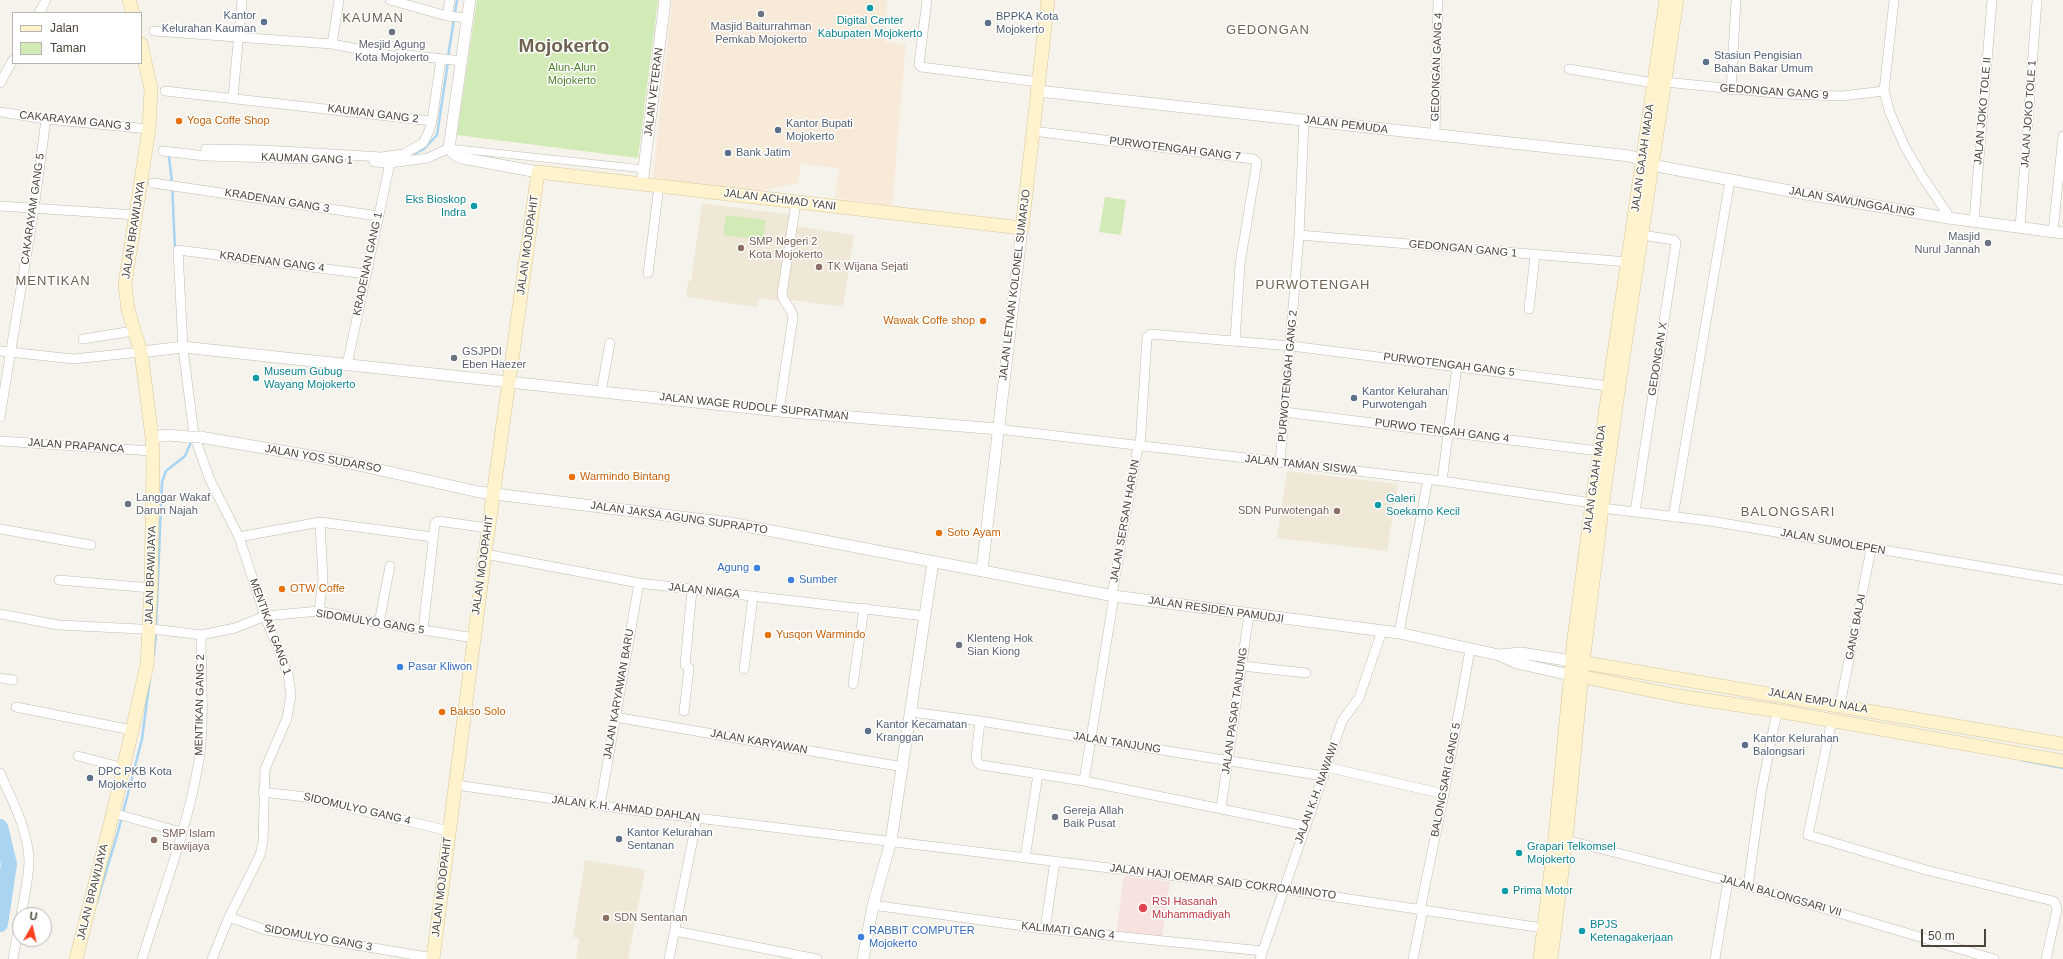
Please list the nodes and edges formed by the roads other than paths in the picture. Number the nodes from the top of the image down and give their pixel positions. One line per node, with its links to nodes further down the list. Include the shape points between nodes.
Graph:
1 (46, 0): 18 (street)
2 (129, 0): 19 (main road)
3 (242, 0): 22 (street)
4 (339, 0): 23 (street)
5 (390, 0): 20 (street)
6 (450, 0): 20 (street)
7 (470, 0): 20 (street)
8 (665, 0): 51 (street, JALAN VETERAN)
9 (927, 0): 31 (street, via 920,66)
10 (1048, 0): 31 (main road, JALAN LETNAN KOLONEL SUMARJO)
11 (1438, 0): 42 (street, GEDONGAN GANG 4)
12 (1666, 0): 29 (main road, JALAN GAJAH MADA)
13 (1677, 0): 29 (main road, JALAN GAJAH MADA)
14 (1736, 0): 32 (street)
15 (1894, 0): 34 (street)
16 (1992, 0): 63 (street, JALAN JOKO TOLE II)
17 (2037, 0): 65 (street, JALAN JOKO TOLE 1)
18 (40, 12)
19 (133, 12)
20 (456, 17): 27 (street)
21 (154, 31): 22 (street)
22 (238, 39): 23 (street); 35 (street)
23 (332, 44): 25 (street, via 398,56 399,54)
24 (142, 48): 40 (main road, JALAN BRAWIJAYA, via 151,89)
25 (444, 60): 27 (street); 39 (street)
26 (12, 62): 30 (street)
27 (462, 62): 44 (street)
28 (1569, 69): 29 (street, GEDONGAN GANG 9)
29 (1656, 82): 32 (street, GEDONGAN GANG 9); 49 (main road, JALAN GAJAH MADA)
30 (0, 83)
31 (1038, 86): 38 (street, JALAN PEMUDA); 41 (main road, JALAN LETNAN KOLONEL SUMARJO)
32 (1731, 90): 34 (street, GEDONGAN GANG 9, via 1833,96)
33 (165, 91): 35 (street, KAUMAN GANG 2)
34 (1884, 91): 62 (street, via 1905,147)
35 (233, 97): 39 (street, KAUMAN GANG 2)
36 (0, 112): 37 (street, CAKARAYAM GANG 3)
37 (46, 119): 40 (street, CAKARAYAM GANG 3); 59 (street, CAKARAYAM GANG 5)
38 (1304, 120): 42 (street, JALAN PEMUDA); 68 (street, PURWOTENGAH GANG 2)
39 (432, 121): 46 (street, KAUMAN GANG 2, via 423,143 404,154 381,157)
40 (149, 129): 60 (main road, JALAN BRAWIJAYA)
41 (1033, 131): 66 (main road, JALAN LETNAN KOLONEL SUMARJO); 77 (street, PURWOTENGAH GANG 7, via 1253,159 1257,162 1240,264)
42 (1435, 134): 49 (street, JALAN PEMUDA, via 1630,156)
43 (2063, 136): 47 (street)
44 (449, 148): 48 (street); 50 (street, KAUMAN GANG 1, via 428,158); 52 (street, via 462,158)
45 (163, 151): 46 (street, KAUMAN GANG 2)
46 (265, 154): 50 (street, KAUMAN GANG 1)
47 (2062, 154): 64 (street)
48 (541, 157): 51 (street); 52 (street)
49 (1648, 162): 53 (street, JALAN SAWUNGGALING); 67 (main road, JALAN GAJAH MADA); 71 (main road, JALAN GAJAH MADA)
50 (390, 163): 61 (street, KRADENAN GANG 1)
51 (644, 169): 55 (street, JALAN VETERAN)
52 (538, 172): 55 (main road, JALAN ACHMAD YANI); 86 (main road, JALAN MOJOPAHIT)
53 (1730, 180): 62 (street, JALAN SAWUNGGALING); 106 (street)
54 (153, 183): 61 (street, KRADENAN GANG 3)
55 (642, 184): 56 (main road, JALAN ACHMAD YANI)
56 (659, 186): 57 (main road, JALAN ACHMAD YANI); 72 (street)
57 (796, 202): 66 (main road, JALAN ACHMAD YANI); 89 (street, via 782,294 792,317)
58 (0, 206): 59 (street)
59 (34, 209): 60 (street); 83 (street, CAKARAYAM GANG 5)
60 (137, 215): 75 (main road, JALAN BRAWIJAYA, via 125,284)
61 (378, 216): 73 (street, KRADENAN GANG 1)
62 (1948, 218): 63 (street, JALAN SAWUNGGALING)
63 (1974, 221): 65 (street, JALAN SAWUNGGALING)
64 (2058, 226): 65 (street, JALAN SAWUNGGALING)
65 (2020, 227)
66 (1022, 228): 92 (street, JALAN LETNAN KOLONEL SUMARJO)
67 (1642, 234): 104 (main road, JALAN GAJAH MADA); 105 (street, GEDONGAN X, via 1674,240 1676,243)
68 (1299, 235): 70 (street, GEDONGAN GANG 1); 79 (street, PURWOTENGAH GANG 2)
69 (178, 250): 73 (street, KRADENAN GANG 4); 80 (street, MENTIKAN GANG 1)
70 (1535, 255): 71 (street, GEDONGAN GANG 1); 74 (street)
71 (1628, 262): 87 (main road, JALAN GAJAH MADA)
72 (648, 272)
73 (366, 274): 84 (street, KRADENAN GANG 1)
74 (1529, 309)
75 (133, 331): 76 (street); 82 (main road, JALAN BRAWIJAYA)
76 (83, 339)
77 (1235, 340): 79 (street, PURWOTENGAH GANG 5); 97 (street, JALAN SERSAN HARUN, via 1148,335)
78 (610, 343): 88 (street)
79 (1291, 346): 85 (street, PURWOTENGAH GANG 5); 90 (street, PURWOTENGAH GANG 2)
80 (181, 348): 82 (street, JALAN WAGE RUDOLF SUPRATMAN); 84 (street, JALAN WAGE RUDOLF SUPRATMAN); 94 (street, MENTIKAN GANG 1)
81 (0, 351): 83 (street)
82 (140, 352): 83 (street, via 72,359); 95 (main road, JALAN BRAWIJAYA)
83 (11, 353): 91 (street, CAKARAYAM GANG 5)
84 (347, 365): 86 (street, JALAN WAGE RUDOLF SUPRATMAN)
85 (1457, 366): 87 (street, PURWOTENGAH GANG 5); 93 (street)
86 (509, 383): 88 (street, JALAN WAGE RUDOLF SUPRATMAN); 103 (main road, JALAN MOJOPAHIT)
87 (1608, 386): 99 (main road, JALAN GAJAH MADA)
88 (601, 392): 89 (street, JALAN WAGE RUDOLF SUPRATMAN)
89 (779, 411): 92 (street, JALAN WAGE RUDOLF SUPRATMAN)
90 (1284, 412): 93 (street, PURWO TENGAH GANG 4); 100 (street, PURWOTENGAH GANG 2)
91 (0, 417)
92 (998, 429): 97 (street, JALAN TAMAN SISWA); 117 (street, JALAN LETNAN KOLONEL SUMARJO)
93 (1448, 432): 99 (street, PURWO TENGAH GANG 4); 102 (street)
94 (194, 436): 95 (street, JALAN YOS SUDARSO); 103 (street, JALAN YOS SUDARSO, via 340,461); 110 (street, MENTIKAN GANG 1, via 210,480)
95 (152, 437): 98 (main road, JALAN BRAWIJAYA)
96 (0, 441): 98 (street, JALAN PRAPANCA)
97 (1139, 447): 100 (street, JALAN TAMAN SISWA); 124 (street, JALAN SERSAN HARUN)
98 (152, 451): 121 (main road, JALAN BRAWIJAYA)
99 (1599, 451): 104 (main road, JALAN GAJAH MADA)
100 (1280, 463): 101 (street, JALAN TAMAN SISWA)
101 (1428, 480): 102 (street, JALAN TAMAN SISWA); 135 (street)
102 (1442, 481): 104 (street, JALAN TAMAN SISWA)
103 (493, 495): 109 (main road, JALAN MOJOPAHIT); 115 (street, JALAN JAKSA AGUNG SUPRAPTO, via 730,523)
104 (1597, 505): 105 (street, JALAN SUMOLEPEN); 140 (main road, JALAN GAJAH MADA)
105 (1635, 512): 106 (street, JALAN SUMOLEPEN)
106 (1673, 517): 113 (street, JALAN SUMOLEPEN)
107 (320, 522): 110 (street); 111 (street); 126 (street, via 323,579)
108 (0, 528): 112 (street)
109 (488, 528): 111 (street, via 438,521 434,524); 114 (main road, JALAN MOJOPAHIT)
110 (239, 537): 129 (street, MENTIKAN GANG 1)
111 (433, 537): 133 (street)
112 (91, 545)
113 (1871, 549): 119 (street, JALAN SUMOLEPEN); 148 (street, GANG BALAI)
114 (485, 554): 120 (street, JALAN NIAGA); 137 (main road, JALAN MOJOPAHIT)
115 (933, 562): 117 (street, JALAN RESIDEN PAMUDJI); 130 (street)
116 (390, 566): 131 (street)
117 (982, 570): 124 (street, JALAN RESIDEN PAMUDJI)
118 (59, 580): 121 (street)
119 (2063, 580)
120 (640, 583): 122 (street, JALAN NIAGA); 154 (street, JALAN KARYAWAN BARU)
121 (151, 588): 132 (main road, JALAN BRAWIJAYA)
122 (692, 590): 123 (street, JALAN NIAGA); 150 (street, via 685,665 689,668)
123 (753, 596): 125 (street, JALAN NIAGA); 142 (street)
124 (1113, 596): 128 (street, JALAN RESIDEN PAMUDJI); 159 (street, JALAN SERSAN HARUN)
125 (864, 608): 130 (street, JALAN NIAGA); 147 (street)
126 (319, 611): 129 (street, SIDOMULYO GANG 5); 131 (street, SIDOMULYO GANG 5)
127 (0, 614): 132 (street, SIDOMULYO GANG 5, via 58,625)
128 (1248, 614): 134 (street, JALAN RESIDEN PAMUDJI); 141 (street, JALAN PASAR TANJUNG)
129 (265, 616): 136 (street, SIDOMULYO GANG 5, via 235,628); 172 (street, MENTIKAN GANG 1, via 288,674 292,695 287,718 265,769)
130 (925, 616): 152 (street)
131 (379, 624): 133 (street, SIDOMULYO GANG 5)
132 (155, 630): 136 (street, SIDOMULYO GANG 5); 158 (main road, JALAN BRAWIJAYA)
133 (423, 630): 137 (street, SIDOMULYO GANG 5)
134 (1382, 631): 135 (street, JALAN RESIDEN PAMUDJI); 165 (street, JALAN K.H. NAWAWI, via 1358,698 1342,722)
135 (1399, 632): 138 (street, JALAN RESIDEN PAMUDJI)
136 (201, 635): 180 (street, MENTIKAN GANG 2, via 199,759)
137 (474, 638): 171 (main road, JALAN MOJOPAHIT)
138 (1470, 650): 139 (street, JALAN RESIDEN PAMUDJI); 173 (street, BALONGSARI GANG 5)
139 (1499, 655): 140 (street, JALAN RESIDEN PAMUDJI, via 1521,653); 144 (street, JALAN RESIDEN PAMUDJI, via 1517,663)
140 (1577, 662): 144 (main road, JALAN GAJAH MADA); 148 (main road, JALAN EMPU NALA)
141 (1242, 666): 143 (street); 162 (street, JALAN PASAR TANJUNG)
142 (744, 669)
143 (1306, 673)
144 (1576, 676): 151 (main road, JALAN EMPU NALA, via 1679,696); 181 (main road, JALAN GAJAH MADA); 194 (main road, JALAN GAJAH MADA, via 1555,837)
145 (0, 678): 146 (street)
146 (13, 680)
147 (853, 684)
148 (1840, 705): 153 (main road, JALAN EMPU NALA)
149 (16, 707): 158 (street)
150 (684, 711)
151 (1778, 711): 156 (main road, JALAN EMPU NALA); 186 (street, via 1763,786)
152 (911, 712): 155 (street, JALAN TANJUNG); 164 (street)
153 (1884, 712): 157 (main road); 160 (main road, JALAN EMPU NALA)
154 (615, 717): 164 (street, JALAN KARYAWAN); 174 (street, JALAN KARYAWAN BARU)
155 (980, 721): 159 (street, JALAN TANJUNG); 168 (street, via 976,758 978,763)
156 (1831, 723): 157 (main road, JALAN EMPU NALA); 191 (street, via 1808,836 1926,870 2053,901)
157 (1881, 729): 163 (main road, JALAN EMPU NALA)
158 (132, 730): 166 (main road, JALAN BRAWIJAYA)
159 (1090, 740): 162 (street, JALAN TANJUNG); 170 (street, JALAN SERSAN HARUN)
160 (2063, 744)
161 (78, 756): 166 (street)
162 (1228, 760): 169 (street, JALAN TANJUNG); 175 (street, JALAN PASAR TANJUNG)
163 (2063, 761)
164 (902, 767): 182 (street)
165 (1326, 767): 169 (street, JALAN K.H. NAWAWI); 173 (street)
166 (124, 768): 176 (main road, JALAN BRAWIJAYA)
167 (0, 773): 189 (street, via 16,807 27,848 28,878)
168 (1038, 774): 170 (street); 183 (street)
169 (1324, 776): 178 (street, JALAN K.H. NAWAWI)
170 (1084, 781): 175 (street)
171 (456, 785): 174 (street, JALAN K.H. AHMAD DAHLAN); 179 (main road, JALAN MOJOPAHIT)
172 (263, 792): 179 (street, SIDOMULYO GANG 4, via 305,797); 192 (street, MENTIKAN GANG 1, via 263,842 260,855)
173 (1444, 794): 190 (street, BALONGSARI GANG 5)
174 (600, 806): 177 (street, JALAN K.H. AHMAD DAHLAN)
175 (1221, 808): 178 (street)
176 (120, 815): 180 (street); 199 (main road, JALAN BRAWIJAYA)
177 (697, 818): 182 (street, JALAN K.H. AHMAD DAHLAN); 195 (street)
178 (1305, 826): 187 (street, JALAN K.H. NAWAWI)
179 (449, 831): 202 (main road, JALAN MOJOPAHIT)
180 (181, 832): 200 (street, MENTIKAN GANG 2)
181 (1566, 840): 185 (street, JALAN BALONGSARI VII); 194 (main road, JALAN GAJAH MADA)
182 (891, 841): 183 (street, JALAN HAJI OEMAR SAID COKROAMINOTO); 188 (street)
183 (1025, 858): 184 (street, JALAN HAJI OEMAR SAID COKROAMINOTO)
184 (1055, 861): 187 (street, JALAN HAJI OEMAR SAID COKROAMINOTO); 193 (street)
185 (1728, 881): 186 (street, JALAN BALONGSARI VII); 209 (street)
186 (1748, 886): 210 (street, JALAN BALONGSARI VII)
187 (1283, 889): 190 (street, JALAN HAJI OEMAR SAID COKROAMINOTO); 197 (street, JALAN K.H. NAWAWI)
188 (873, 905): 193 (street, KALIMATI GANG 4); 205 (street)
189 (23, 907)
190 (1421, 910): 194 (street, JALAN HAJI OEMAR SAID COKROAMINOTO); 206 (street, BALONGSARI GANG 5)
191 (2060, 910): 211 (street)
192 (229, 917): 201 (street, MENTIKAN GANG 1); 202 (street, SIDOMULYO GANG 3, via 266,930)
193 (1046, 929): 197 (street, KALIMATI GANG 4)
194 (1549, 929): 207 (main road, JALAN GAJAH MADA); 208 (main road, JALAN GAJAH MADA)
195 (675, 931): 203 (street); 204 (street)
196 (15, 947): 198 (street)
197 (1261, 955)
198 (13, 959)
199 (76, 959)
200 (142, 959)
201 (212, 959)
202 (433, 959)
203 (669, 959)
204 (817, 959)
205 (863, 959)
206 (1413, 959)
207 (1540, 959)
208 (1551, 959)
209 (1715, 959)
210 (1994, 959)
211 (2046, 959)

